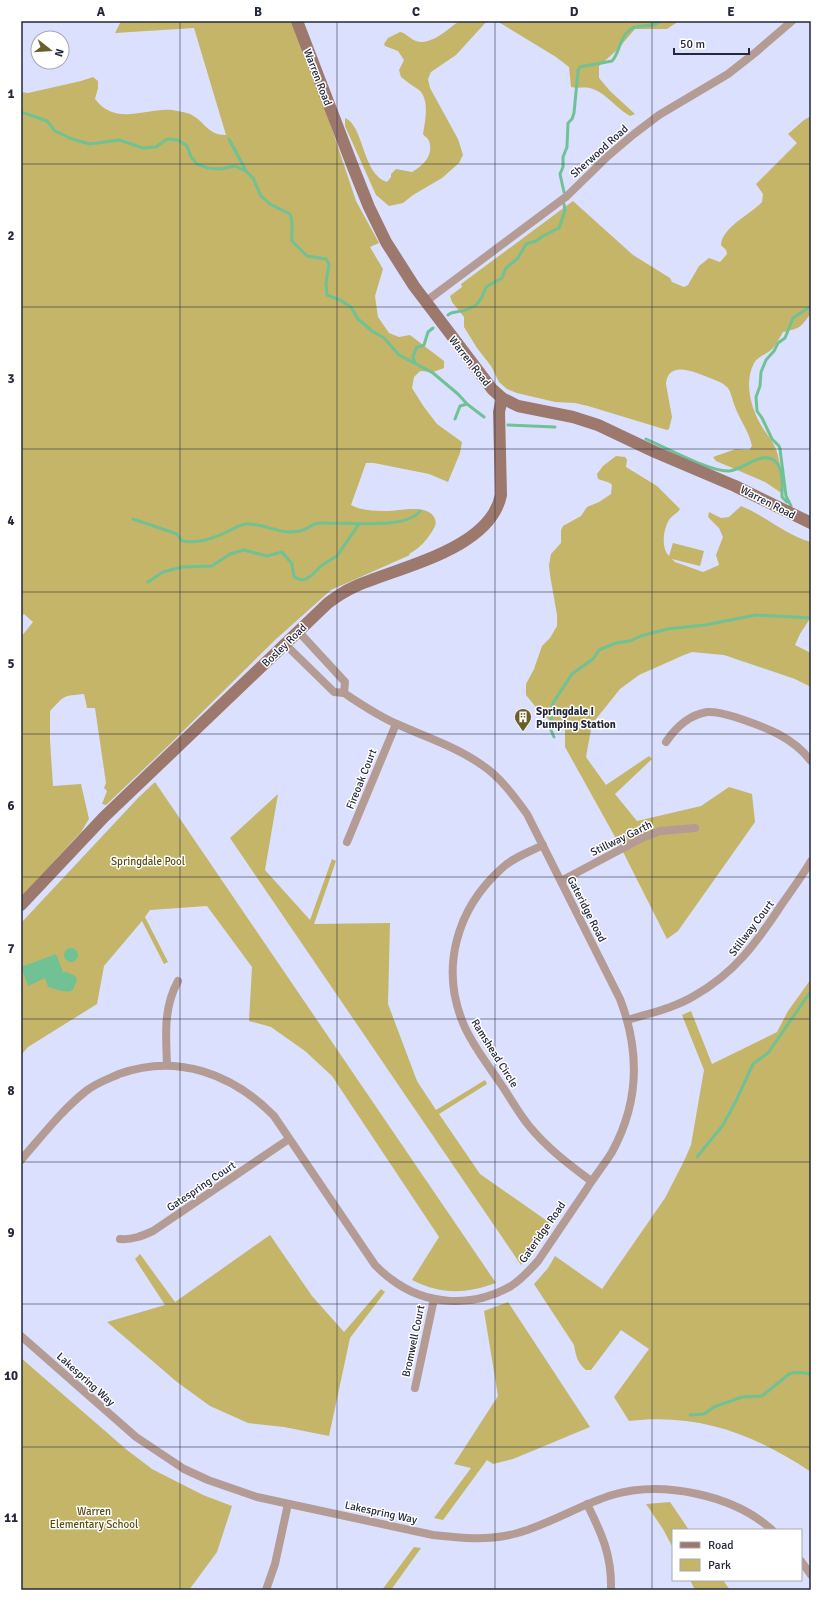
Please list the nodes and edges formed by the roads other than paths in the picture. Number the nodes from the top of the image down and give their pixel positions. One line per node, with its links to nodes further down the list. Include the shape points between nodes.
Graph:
1 (297, 21): 3 (street, Warren Road, via 372,213 395,258)
2 (792, 21): 3 (street, Sherwood Road, via 728,74 640,129 567,196)
3 (425, 302): 4 (street, Warren Road, via 485,381)
4 (502, 398): 5 (street, Warren Road, via 528,409 572,417 598,425); 6 (street, Bosley Road, via 499,412 501,495 495,514 488,522 455,546 427,560 344,592 323,607)
5 (811, 523)
6 (298, 631): 7 (street, Bosley Road); 8 (street, via 345,682)
7 (285, 644): 8 (street, Gateridge Road, via 334,692); 17 (street, Bosley Road, via 104,818)
8 (344, 693): 9 (street, Gateridge Road)
9 (396, 724): 13 (street, Fireoak Court); 14 (street, Gateridge Road, via 446,744 483,766 508,790 527,814)
10 (666, 742): 11 (street, via 673,730 685,721 708,712 721,713 765,727 792,742)
11 (811, 761)
12 (695, 828): 16 (street, Stillway Garth, via 660,831)
13 (347, 842)
14 (543, 845): 16 (street, Gateridge Road); 23 (street, Ramshead Circle, via 502,868 471,904 454,951 452,977 463,1024 530,1127 564,1161)
15 (811, 861): 19 (street, Stillway Court, via 766,928 733,969 693,997)
16 (560, 881): 19 (street, Gateridge Road, via 620,999)
17 (21, 905)
18 (178, 981): 20 (street, via 169,1001 166,1018)
19 (628, 1020): 23 (street, Gateridge Road, via 634,1065 629,1111 612,1153)
20 (167, 1065): 21 (street, Gateridge Road, via 194,1068 231,1082 260,1102 274,1116); 22 (street, Gateridge Road, via 147,1066 126,1072 106,1079 88,1090 69,1106)
21 (289, 1139): 24 (street, Gatespring Court, via 153,1231 138,1237); 25 (street, Gateridge Road, via 375,1265 403,1288)
22 (21, 1160)
23 (591, 1181): 25 (street, Gateridge Road, via 538,1261 512,1285 479,1299)
24 (120, 1239)
25 (434, 1299): 27 (street, Bromwell Court)
26 (21, 1336): 28 (street, Lakespring Way, via 110,1415 184,1469 258,1497)
27 (415, 1388)
28 (288, 1504): 29 (street, Lakespring Way, via 462,1539 514,1534 534,1528); 33 (street, via 275,1564)
29 (587, 1504): 30 (street, Lakespring Way, via 614,1494 638,1490 688,1491 729,1504); 34 (street, via 609,1557)
30 (770, 1529)
31 (802, 1562): 32 (street)
32 (811, 1575)
33 (266, 1590)
34 (611, 1590)

